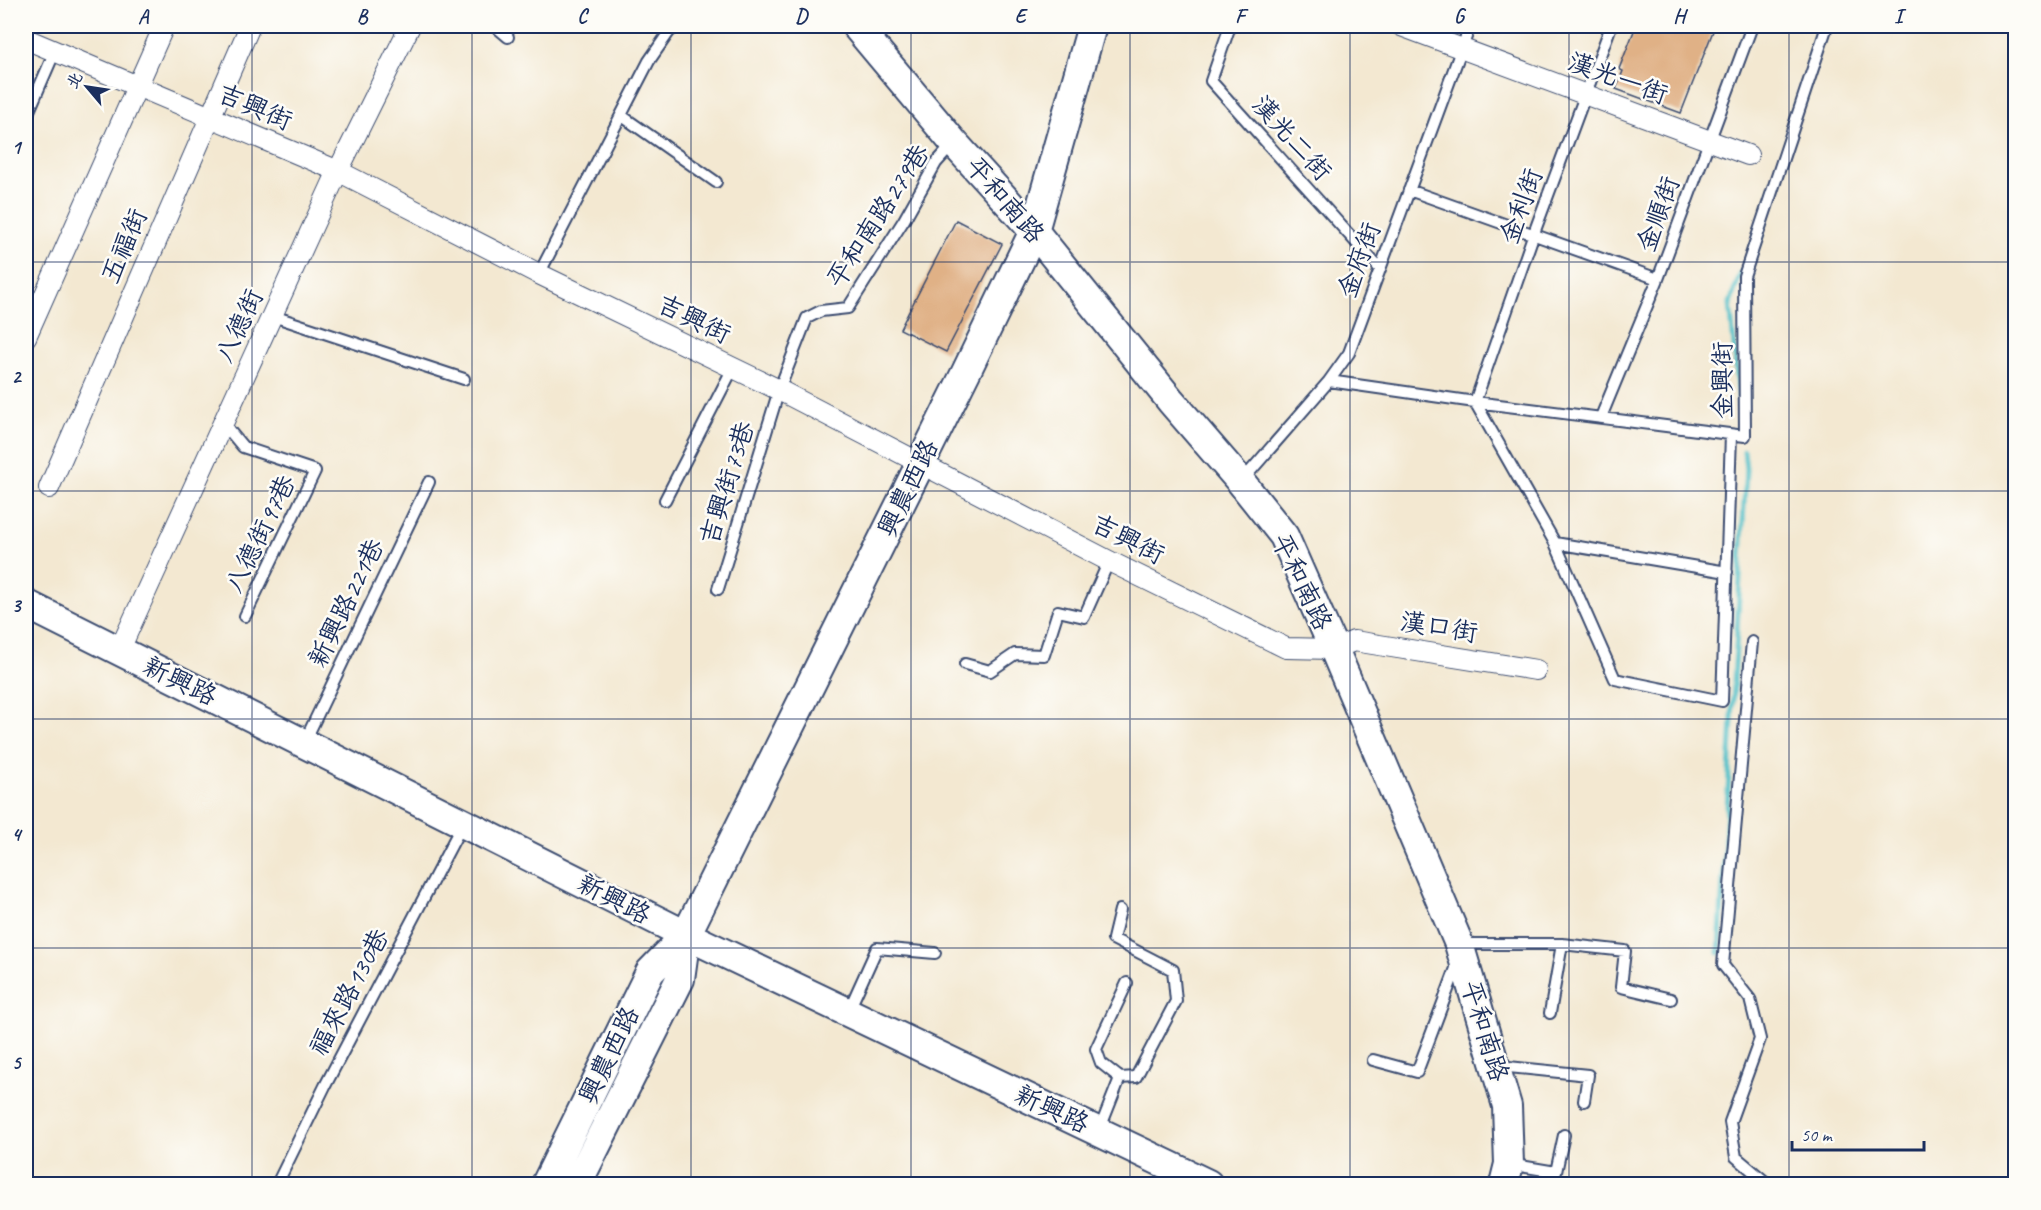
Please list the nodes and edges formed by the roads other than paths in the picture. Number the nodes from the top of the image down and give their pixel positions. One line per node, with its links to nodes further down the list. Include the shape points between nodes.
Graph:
1 (164, 26): 18 (street)
2 (250, 26): 22 (street, 五福街)
3 (410, 26): 26 (street, 八德街)
4 (495, 26): 14 (lane)
5 (676, 26): 20 (lane, via 649,62)
6 (856, 26): 24 (main road, 平和南路)
7 (1092, 26): 29 (main road, 興農西路)
8 (1230, 26): 31 (lane, 漢光二街, via 1211,81)
9 (1401, 26): 16 (street, 漢光一街)
10 (1470, 26): 16 (lane, 金府街)
11 (1611, 26): 19 (lane, 金利街)
12 (1752, 26): 23 (lane, 金順街)
13 (1827, 26): 43 (lane, 金興街, via 1744,276 1745,436)
14 (508, 37)
15 (26, 39): 17 (street, 吉興街)
16 (1461, 48): 19 (street, 漢光一街); 28 (lane, 金府街)
17 (56, 51): 18 (street, 吉興街); 21 (lane)
18 (136, 86): 22 (street, 吉興街); 35 (street)
19 (1585, 94): 23 (street, 漢光一街); 30 (lane, 金利街)
20 (622, 116): 27 (lane); 32 (lane)
21 (26, 118)
22 (209, 118): 26 (street, 吉興街); 47 (street, 五福街)
23 (1709, 141): 25 (street, 漢光一街); 33 (lane, 金順街)
24 (954, 142): 29 (main road, 平和南路); 39 (lane, 平和南路279巷, via 936,163 848,308 820,311 807,318)
25 (1748, 155)
26 (338, 171): 32 (street, 吉興街); 34 (street, 八德街)
27 (716, 182)
28 (1409, 190): 30 (lane); 31 (lane, 金府街)
29 (1034, 231): 44 (main road, 興農西路); 46 (main road, 平和南路, via 1170,401)
30 (1534, 233): 33 (lane); 40 (lane, 金利街)
31 (1380, 269): 38 (lane, 金府街, via 1349,352)
32 (539, 274): 36 (street, 吉興街)
33 (1658, 279): 41 (lane, 金順街)
34 (273, 316): 37 (lane); 42 (street, 八德街)
35 (26, 337)
36 (734, 368): 39 (street, 吉興街); 48 (lane)
37 (464, 379)
38 (1329, 381): 40 (lane, 金興街); 46 (lane, 金府街)
39 (779, 390): 44 (street, 吉興街); 52 (lane, 吉興街73巷)
40 (1475, 402): 41 (lane, 金興街); 49 (lane)
41 (1601, 417): 43 (lane, 金興街)
42 (224, 423): 54 (lane, 八德街97巷, via 243,447 315,471); 57 (street, 八德街)
43 (1731, 435): 51 (lane)
44 (921, 463): 50 (street, 吉興街); 63 (main road, 興農西路)
45 (429, 482): 60 (lane, 新興路221巷)
46 (1241, 482): 56 (main road, 平和南路, via 1284,536)
47 (49, 488)
48 (665, 500)
49 (1555, 543): 51 (lane); 51 (lane, via 1616,679 1722,701)
50 (1109, 561): 56 (street, 吉興街, via 1286,648); 58 (lane, via 1084,617 1058,611 1044,655 1015,654 990,671)
51 (1727, 572)
52 (718, 589)
53 (26, 604): 57 (main road, 新興路)
54 (245, 616)
55 (1752, 642): 82 (lane, via 1724,965 1750,999 1760,1040 1730,1122 1736,1157)
56 (1334, 648): 59 (street, 漢口街, via 1354,641); 65 (main road, 平和南路)
57 (119, 651): 60 (main road, 新興路)
58 (964, 664)
59 (1536, 670)
60 (304, 743): 61 (main road, 新興路)
61 (463, 822): 63 (main road, 新興路); 78 (lane, 福來路130巷)
62 (1120, 910): 73 (lane, via 1113,939 1173,970 1176,1001 1137,1077)
63 (686, 935): 69 (main road, 新興路); 79 (main road, 興農西路, via 650,972); 80 (main road, 興農西路, via 680,979)
64 (1562, 944): 65 (lane); 68 (lane, via 1625,951 1621,987); 70 (lane)
65 (1460, 949): 71 (lane, via 1417,1072); 72 (main road, 平和南路)
66 (935, 953): 69 (lane, via 877,948)
67 (1127, 983): 73 (lane, via 1096,1049 1101,1063)
68 (1671, 999)
69 (848, 1012): 75 (main road, 新興路)
70 (1550, 1012)
71 (1373, 1060)
72 (1495, 1066): 74 (lane, via 1588,1075); 77 (main road, 平和南路, via 1507,1106)
73 (1120, 1078): 75 (lane)
74 (1584, 1101)
75 (1098, 1131): 81 (main road, 新興路)
76 (1564, 1135): 77 (lane, via 1556,1172)
77 (1506, 1174)
78 (277, 1185)
79 (546, 1185)
80 (576, 1185)
81 (1208, 1185)
82 (1768, 1185)

